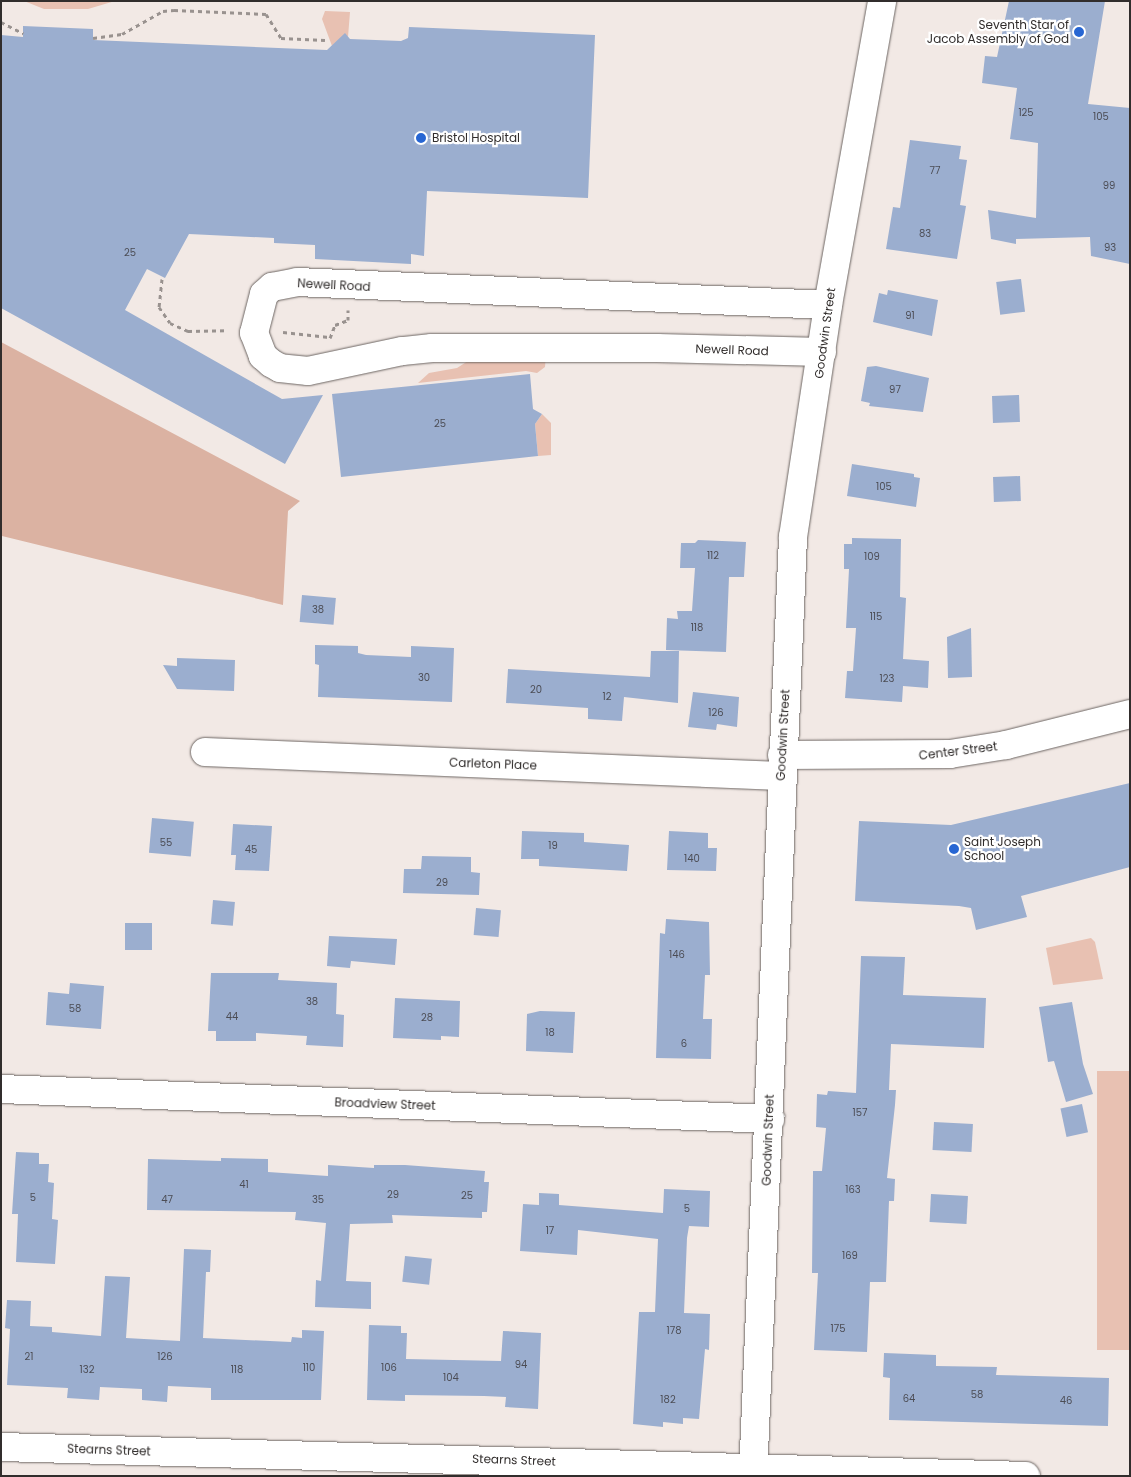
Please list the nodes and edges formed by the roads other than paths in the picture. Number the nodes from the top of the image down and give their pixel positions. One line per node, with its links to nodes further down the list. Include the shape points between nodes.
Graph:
1 (882, 1): 2 (street, Goodwin Street)
2 (828, 305): 3 (street, Goodwin Street); 3 (street, Newell Road, via 297,282 272,287 264,294 254,333 263,356 271,363 285,369 308,372 402,351 432,348)
3 (822, 352): 6 (street, Goodwin Street, via 793,537)
4 (1130, 714): 6 (street, Center Street, via 1006,745 950,754)
5 (205, 752): 6 (street, Carleton Place)
6 (782, 765): 8 (street, Goodwin Street)
7 (1, 1089): 8 (street, Broadview Street)
8 (770, 1119): 10 (street, Goodwin Street)
9 (1, 1447): 10 (street, Stearns Street)
10 (753, 1471): 11 (street, Stearns Street)
11 (1026, 1476)

